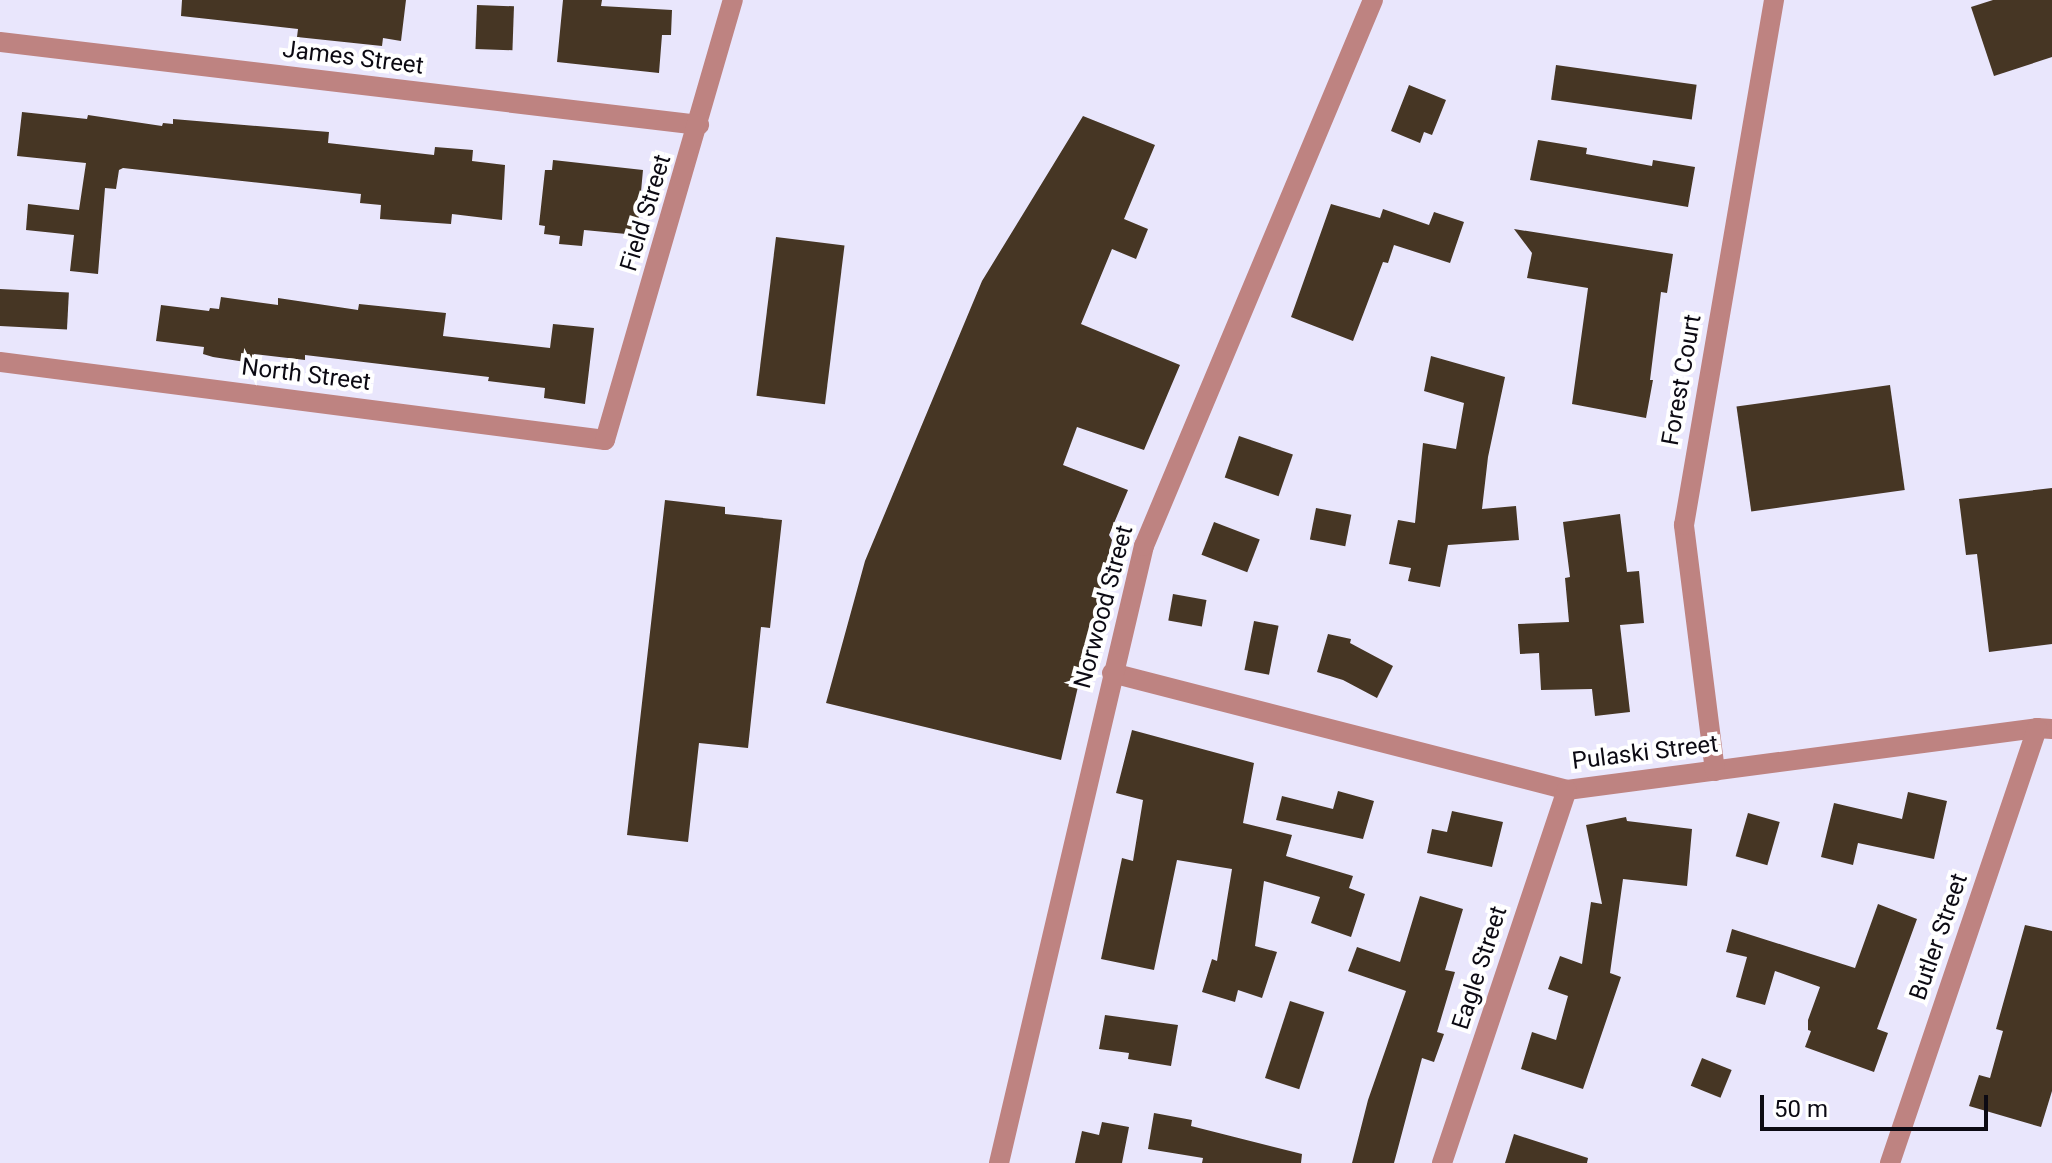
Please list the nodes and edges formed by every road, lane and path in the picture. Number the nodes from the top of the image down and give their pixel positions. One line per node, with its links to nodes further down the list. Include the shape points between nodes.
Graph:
1 (733, 0): 5 (street, Field Street)
2 (1373, 0): 8 (street, Norwood Street, via 1144,546)
3 (1774, 0): 10 (street, Forest Court, via 1684,525)
4 (0, 42): 5 (street, James Street)
5 (699, 125): 7 (street, Field Street)
6 (0, 362): 7 (street, North Street)
7 (605, 440)
8 (1112, 673): 11 (street, Pulaski Street); 12 (street, Norwood Street)
9 (2044, 728): 10 (street, Pulaski Street); 14 (street, Butler Street)
10 (1715, 771): 11 (street, Pulaski Street)
11 (1567, 790): 13 (street, Eagle Street)
12 (999, 1163)
13 (1442, 1163)
14 (1890, 1163)

